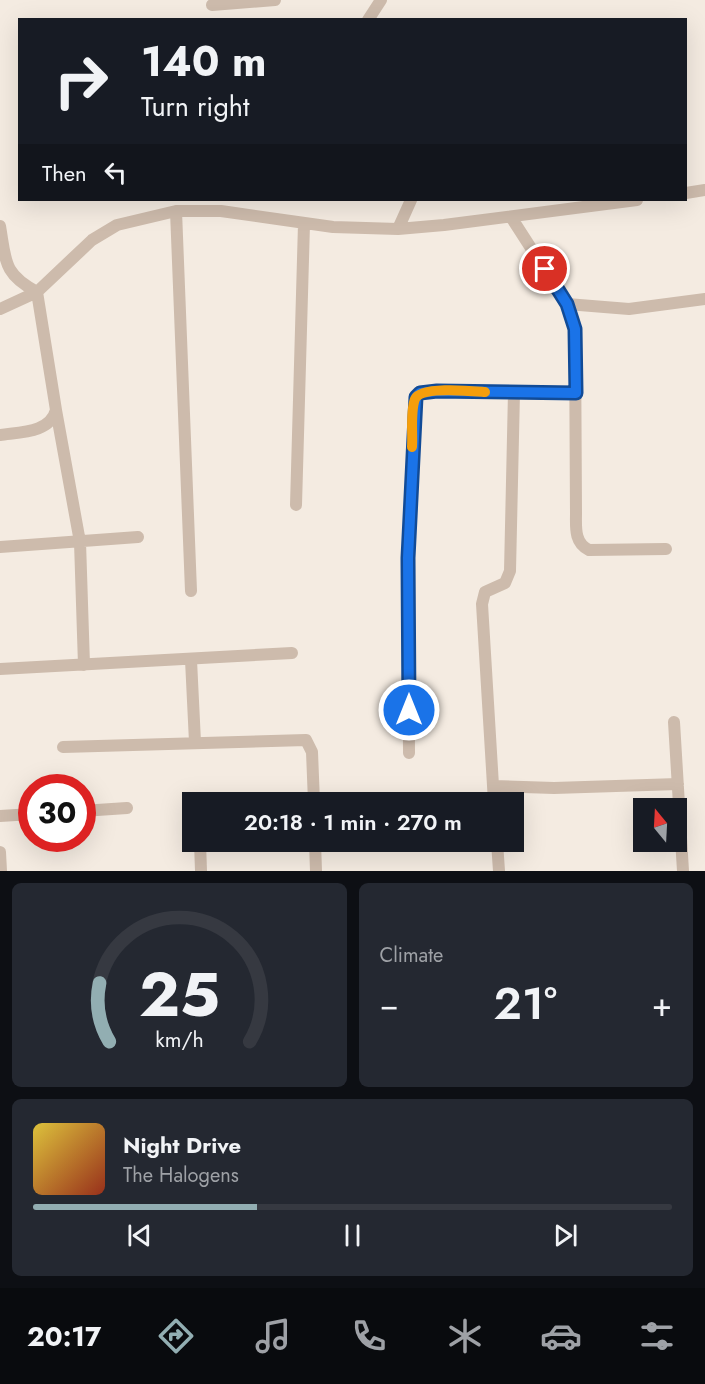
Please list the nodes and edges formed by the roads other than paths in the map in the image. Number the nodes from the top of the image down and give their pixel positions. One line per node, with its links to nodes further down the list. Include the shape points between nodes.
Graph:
1 (275, 0): 3 (street)
2 (381, 0): 4 (street)
3 (212, 5)
4 (369, 18)
5 (705, 190): 6 (street)
6 (687, 193)
7 (228, 201): 11 (street)
8 (411, 201): 15 (street)
9 (630, 201): 12 (street)
10 (176, 211): 11 (street); 16 (street, via 117,225 92,240); 29 (street)
11 (221, 211): 13 (street)
12 (511, 217): 15 (street); 18 (street)
13 (304, 224): 15 (street); 24 (street)
14 (0, 226): 16 (street, via 11,274)
15 (398, 229)
16 (37, 292): 19 (street); 22 (street)
17 (705, 299): 18 (street, via 629,309)
18 (567, 304): 21 (street, via 576,340)
19 (0, 309)
20 (514, 392): 21 (street); 37 (street, via 427,391 416,397 408,558); 39 (street, via 510,571 505,583 485,592 483,598)
21 (576, 393): 28 (street, via 576,513 582,547)
22 (56, 410): 23 (street, via 50,423 43,427); 26 (street)
23 (0, 435)
24 (296, 505)
25 (138, 537): 26 (street)
26 (80, 542): 27 (street); 32 (street)
27 (0, 547)
28 (666, 549)
29 (191, 591)
30 (292, 653): 31 (street)
31 (191, 660): 32 (street); 35 (street)
32 (84, 665): 33 (street)
33 (0, 669)
34 (674, 722): 38 (street)
35 (195, 742): 36 (street); 40 (street, via 306,740 312,752)
36 (63, 747)
37 (409, 753)
38 (678, 784): 39 (street); 54 (street)
39 (493, 786): 41 (street)
40 (314, 792)
41 (494, 792)
42 (127, 808): 43 (street)
43 (96, 810)
44 (18, 815): 45 (street)
45 (0, 816)
46 (0, 852): 50 (street)
47 (200, 852): 51 (street)
48 (315, 852): 52 (street)
49 (498, 852): 53 (street)
50 (1, 871)
51 (201, 871)
52 (316, 871)
53 (499, 871)
54 (683, 871)

